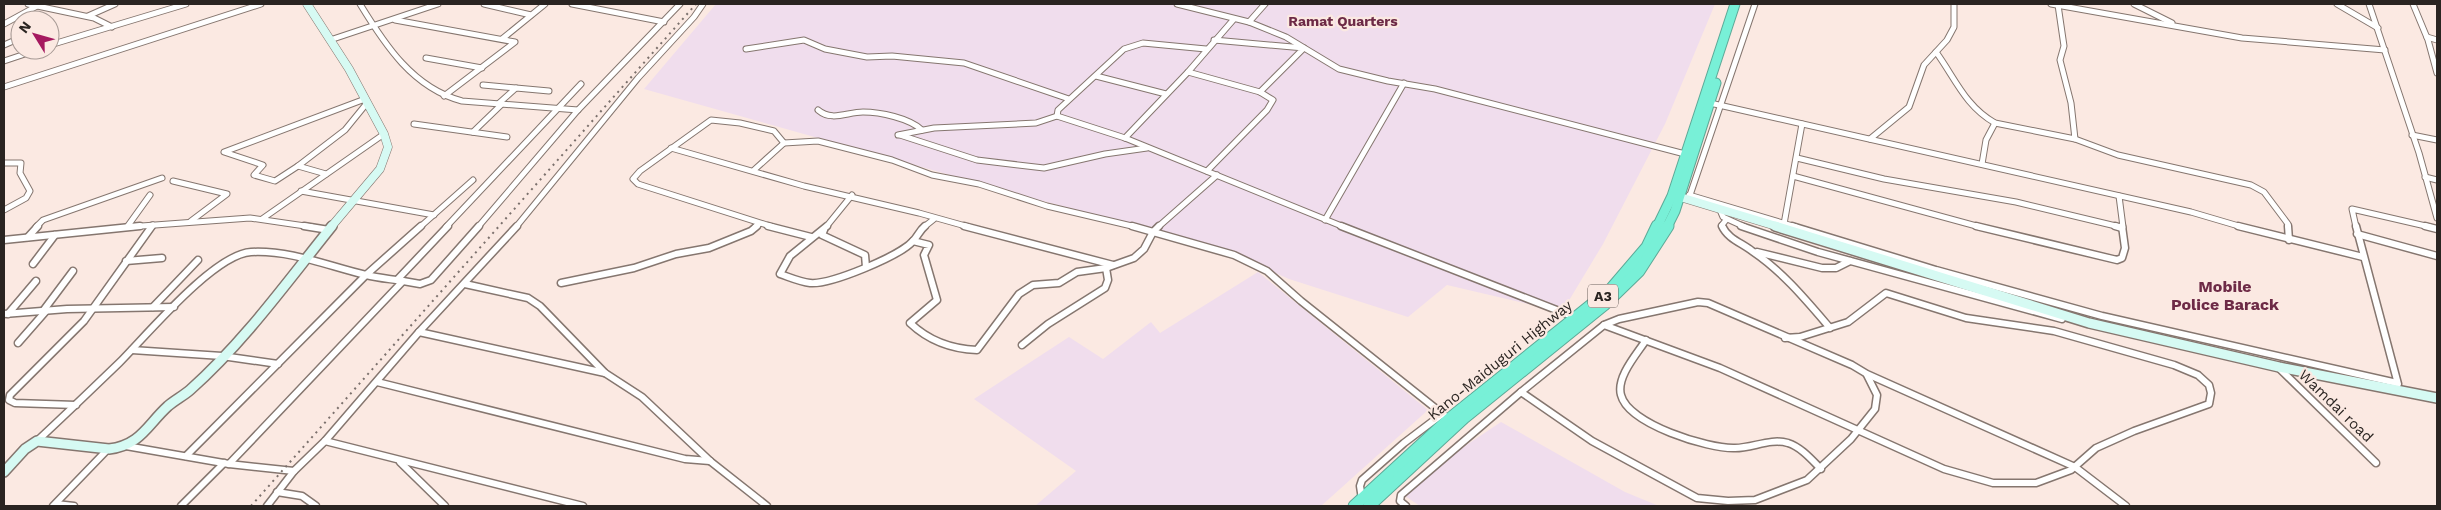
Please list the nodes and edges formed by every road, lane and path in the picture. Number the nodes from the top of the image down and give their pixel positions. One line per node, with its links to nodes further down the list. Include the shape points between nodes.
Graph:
1 (28, 4): 26 (street)
2 (115, 4): 28 (street)
3 (184, 4): 36 (street)
4 (262, 4): 57 (street)
5 (307, 4): 40 (street)
6 (360, 4): 34 (street)
7 (438, 4): 30 (street)
8 (484, 4): 27 (street)
9 (545, 4): 27 (street)
10 (572, 4): 24 (street)
11 (680, 4): 31 (street)
12 (703, 4): 149 (street, via 623,95 509,236)
13 (1177, 4): 29 (street)
14 (1265, 4): 32 (street)
15 (1735, 4): 86 (highway, Kano-Maiduguri Highway / A3)
16 (1740, 4): 66 (highway, Kano-Maiduguri Highway / A3)
17 (1755, 4): 66 (street)
18 (1954, 4): 48 (street, via 1954,27)
19 (2051, 4): 25 (street)
20 (2134, 4): 35 (street)
21 (2337, 4): 37 (street)
22 (2370, 4): 37 (street)
23 (2413, 4): 38 (street)
24 (590, 5): 31 (street)
25 (2058, 5): 35 (street); 81 (street, via 2064,46 2060,60)
26 (37, 6): 28 (street); 33 (street)
27 (531, 15): 39 (street)
28 (88, 16): 36 (street)
29 (1234, 19): 32 (street); 41 (street)
30 (394, 20): 34 (street); 39 (street)
31 (664, 22): 68 (street)
32 (1249, 22): 44 (street)
33 (4, 24)
34 (374, 26): 40 (street); 62 (street, via 422,84)
35 (2177, 26): 47 (street, via 2242,38)
36 (112, 27): 43 (street)
37 (2378, 28): 47 (street)
38 (2426, 37): 42 (street); 52 (street)
39 (502, 39): 50 (street, via 514,42)
40 (330, 40): 64 (street)
41 (1214, 40): 44 (street); 46 (street)
42 (2437, 40)
43 (60, 41)
44 (1304, 48): 54 (street, via 1339,69); 60 (street)
45 (746, 49): 63 (street, via 804,40 824,49 867,57 892,56 964,63)
46 (1206, 49): 51 (street); 53 (street, via 1143,43 1124,49)
47 (2385, 50): 77 (street)
48 (1936, 52): 71 (street, via 1949,67 1960,93 1971,108); 80 (street, via 1924,64 1909,107)
49 (426, 58): 50 (street)
50 (482, 68): 62 (street)
51 (1188, 72): 60 (street); 61 (street)
52 (2437, 73)
53 (1096, 76): 61 (street); 63 (street)
54 (1404, 83): 86 (street); 113 (street)
55 (581, 84): 67 (street)
56 (483, 85): 58 (street)
57 (4, 87)
58 (516, 88): 59 (street); 65 (street)
59 (550, 91)
60 (1260, 92): 92 (street, via 1273,100 1267,110)
61 (1166, 94): 79 (street)
62 (444, 96): 65 (street, via 452,100)
63 (1069, 99): 70 (street, via 1058,110)
64 (366, 101): 76 (street); 90 (street, via 344,130); 90 (street, via 224,152 264,166 254,175 275,181)
65 (500, 104): 67 (street); 75 (street)
66 (1715, 104): 73 (street); 105 (highway, Kano-Maiduguri Highway / A3)
67 (558, 108): 68 (street); 147 (street)
68 (578, 110): 147 (street, via 431,280 420,284)
69 (818, 110): 74 (street, via 832,117 864,112 902,120)
70 (1057, 116): 74 (street, via 1036,123); 79 (street)
71 (1995, 123): 81 (street); 89 (street, via 1986,140)
72 (414, 124): 75 (street)
73 (1802, 124): 80 (street); 87 (street)
74 (922, 130): 85 (street, via 898,134 977,160 1044,168)
75 (473, 132): 78 (street)
76 (384, 134): 93 (street); 106 (street, via 388,147 380,169)
77 (2412, 135): 82 (street); 96 (street)
78 (508, 136)
79 (1125, 138): 85 (street)
80 (1870, 139): 89 (street)
81 (2076, 139): 130 (street, via 2118,155 2251,185 2264,192 2288,224)
82 (2437, 140)
83 (784, 143): 84 (street, via 774,131 716,119 704,123); 91 (street); 124 (street, via 818,141 892,160 932,175 979,184 1047,206)
84 (671, 148): 91 (street); 116 (street, via 633,179 638,184)
85 (1148, 148): 92 (street)
86 (1685, 154): 155 (highway, Kano-Maiduguri Highway / A3, via 1669,202 1647,247 1611,289)
87 (1797, 158): 95 (street); 120 (street, via 1884,179 2016,202)
88 (4, 163): 107 (street, via 21,163 20,173 30,191 26,198)
89 (1982, 164): 104 (street)
90 (298, 166): 93 (street)
91 (754, 170): 103 (street, via 804,186)
92 (1207, 171): 94 (street)
93 (326, 174): 101 (street)
94 (1217, 176): 113 (street); 124 (street, via 1170,214)
95 (1793, 176): 117 (street); 120 (street, via 1997,232 2116,260 2122,258 2125,248)
96 (2425, 177): 99 (street); 110 (street)
97 (162, 178): 127 (street, via 43,220)
98 (473, 180): 109 (street)
99 (2437, 180)
100 (173, 181): 115 (street, via 227,194)
101 (301, 191): 106 (street); 111 (street)
102 (150, 195): 119 (street)
103 (852, 195): 112 (street); 123 (street)
104 (2119, 196): 120 (street); 130 (street)
105 (1686, 198): 108 (street); 117 (street); 191 (highway, Kano-Maiduguri Highway / A3, via 1649,258 1628,282)
106 (352, 201): 109 (street); 122 (street)
107 (4, 210)
108 (1720, 210): 114 (street); 167 (street, via 2089,323)
109 (434, 215): 145 (street)
110 (2437, 218)
111 (262, 219): 115 (street); 122 (street)
112 (934, 219): 131 (street, via 918,232); 141 (street)
113 (1324, 220): 155 (street)
114 (1726, 220): 132 (street, via 1722,225 1724,231); 138 (street)
115 (191, 221): 118 (street)
116 (759, 224): 128 (street); 148 (street, via 751,231 709,248)
117 (1784, 224): 171 (street, via 2102,316)
118 (153, 225): 119 (street); 139 (street)
119 (127, 227): 125 (street)
120 (2122, 228)
121 (2437, 229): 126 (street, via 2352,209)
122 (329, 230): 134 (street)
123 (824, 230): 128 (street); 142 (street, via 822,235 865,255)
124 (1154, 232): 141 (street, via 1134,258); 175 (street, via 1234,255 1267,271)
125 (55, 234): 127 (street); 140 (street)
126 (2357, 234): 133 (street); 136 (street)
127 (28, 237): 129 (street)
128 (811, 237): 142 (street, via 790,256 780,274 820,283)
129 (4, 240)
130 (2289, 240): 136 (street)
131 (913, 241): 142 (street, via 897,253); 143 (street, via 929,245 924,255 937,300 910,323 927,337 967,350 977,350 1026,289 1033,285 1059,283 1077,272)
132 (1755, 252): 138 (street, via 1822,268 1836,268); 158 (street, via 1799,293)
133 (2437, 256)
134 (307, 257): 145 (street); 151 (street, via 242,253 210,274); 165 (street)
135 (162, 258): 139 (street)
136 (2363, 258): 171 (street)
137 (198, 260): 150 (street)
138 (1850, 261): 157 (street)
139 (126, 262): 152 (street)
140 (34, 264)
141 (1113, 265): 143 (street)
142 (866, 267)
143 (1106, 268): 163 (street, via 1108,280 1104,288)
144 (73, 271): 153 (street)
145 (366, 275): 147 (street); 166 (street)
146 (36, 281): 154 (street)
147 (400, 281): 184 (street)
148 (561, 283)
149 (464, 284): 159 (street); 168 (street, via 528,298 556,321)
150 (153, 307): 151 (street); 152 (street)
151 (174, 307): 164 (street)
152 (94, 309): 153 (street); 174 (street, via 10,395 9,400 15,403)
153 (44, 311): 154 (street); 162 (street)
154 (6, 314)
155 (1577, 318): 175 (highway, Kano-Maiduguri Highway / A3)
156 (1604, 325): 160 (street, via 1698,302 1708,303); 161 (street); 172 (street)
157 (2086, 326)
158 (1830, 328): 160 (street); 186 (street, via 1848,322 1886,292 1966,318 2054,331 2198,374 2209,385 2209,404 2096,448)
159 (419, 332): 168 (street, via 538,361); 170 (street)
160 (1785, 338): 169 (street)
161 (1646, 340): 176 (street, via 1720,368); 187 (street, via 1621,384 1626,406 1661,428 1695,441 1735,448 1763,442 1788,443 1798,447)
162 (18, 343)
163 (1022, 345)
164 (132, 350): 165 (street); 174 (street)
165 (222, 356): 166 (street); 179 (street, via 189,391)
166 (278, 364): 181 (street)
167 (2278, 367): 171 (street); 185 (street, Wamdai road)
168 (605, 373): 183 (street, via 642,397)
169 (1867, 374): 176 (street, via 1877,395 1875,408); 186 (street)
170 (377, 382): 178 (street); 183 (street, via 685,459)
171 (2398, 387): 173 (street)
172 (1521, 392): 187 (street, via 1599,446 1697,498 1755,500 1796,486); 202 (street, via 1401,495 1400,501)
173 (2437, 398)
174 (76, 405): 177 (street)
175 (1445, 417): 191 (highway, Kano-Maiduguri Highway / A3)
176 (1859, 429): 186 (street, via 1944,469 1993,483 2036,484); 187 (street)
177 (37, 441): 180 (street); 189 (street)
178 (325, 441): 182 (street); 188 (street)
179 (126, 446): 180 (street); 181 (street)
180 (108, 449): 192 (street)
181 (186, 456): 184 (street)
182 (398, 460): 193 (street); 198 (street)
183 (710, 461): 200 (street)
184 (226, 463): 188 (street); 195 (street)
185 (2376, 463)
186 (2075, 467): 203 (street)
187 (1821, 469)
188 (294, 471): 190 (street)
189 (4, 472)
190 (277, 492): 196 (street); 197 (street, via 302,496)
191 (1365, 502): 201 (highway, Kano-Maiduguri Highway / A3)
192 (54, 505): 194 (street)
193 (568, 505): 199 (street)
194 (74, 506)
195 (181, 506)
196 (267, 506)
197 (316, 506)
198 (445, 506)
199 (583, 506)
200 (767, 506)
201 (1354, 506)
202 (1406, 506)
203 (2126, 506)

